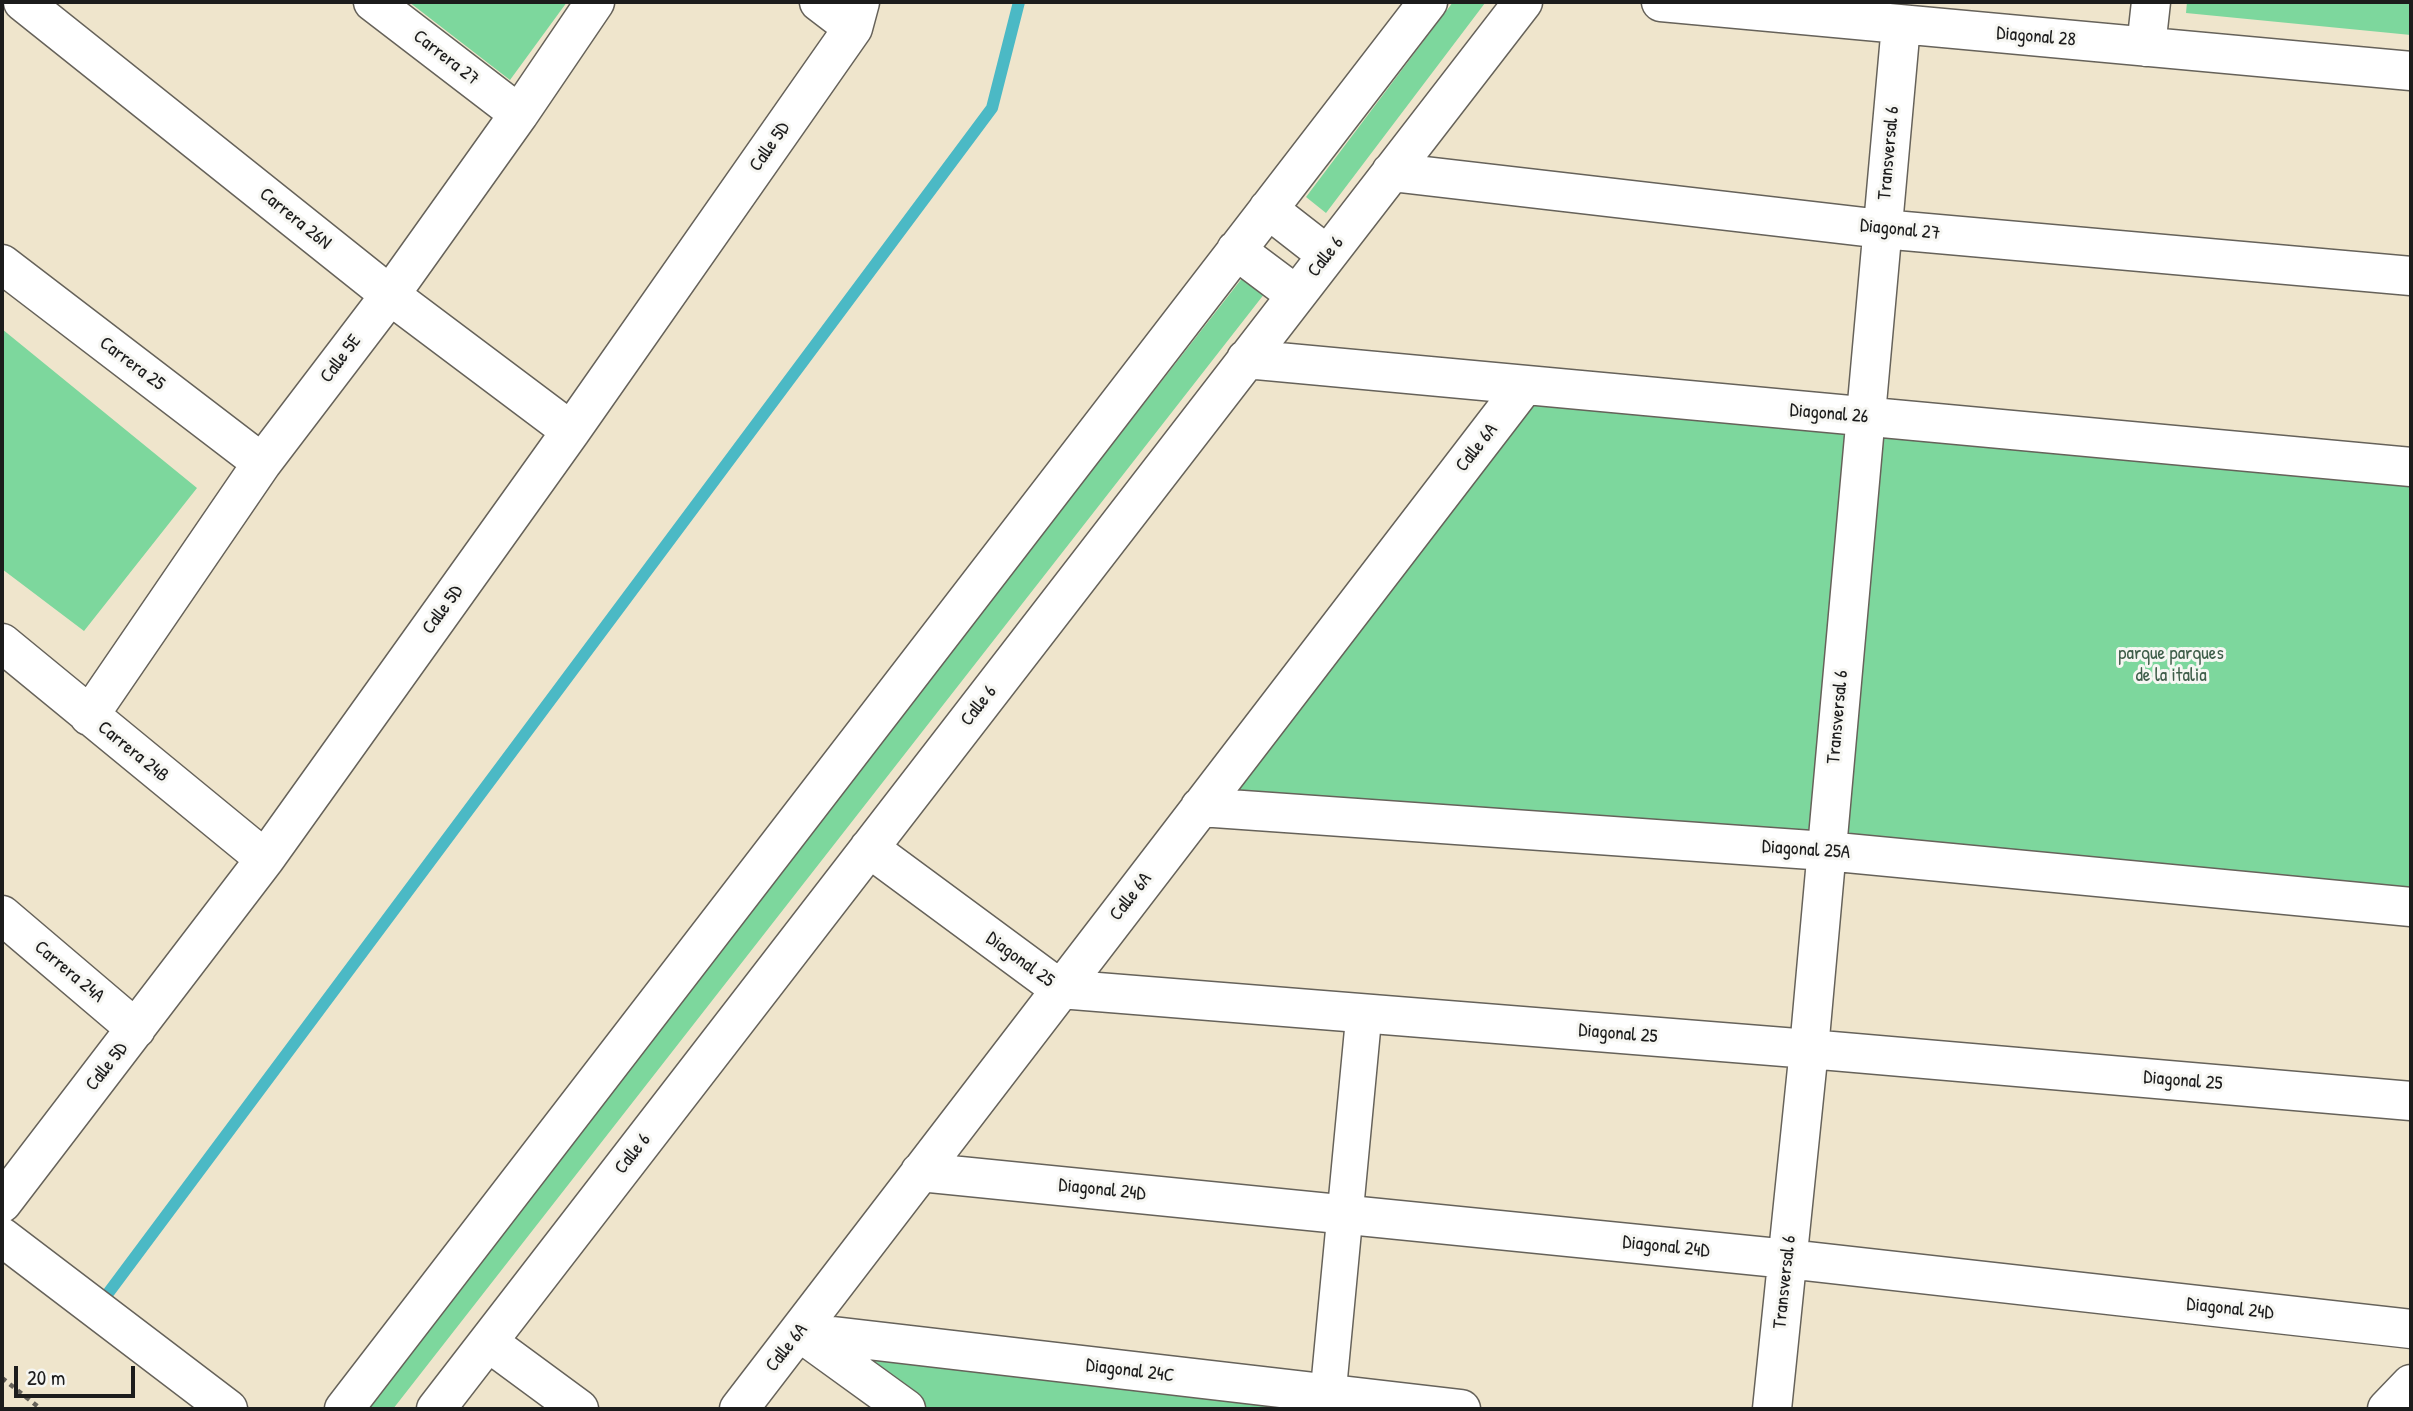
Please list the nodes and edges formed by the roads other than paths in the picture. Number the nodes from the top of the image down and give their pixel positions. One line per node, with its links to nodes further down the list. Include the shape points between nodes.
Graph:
1 (23, 2): 21 (street, Carrera 26N)
2 (373, 2): 13 (street, Carrera 27)
3 (595, 2): 13 (street, Calle 5E)
4 (819, 2): 9 (street)
5 (1428, 2): 15 (street)
6 (1522, 2): 14 (street, Calle 6)
7 (1661, 2): 10 (street, Diagonal 28)
8 (2151, 2): 11 (street)
9 (856, 15): 26 (street, Calle 5D)
10 (1901, 25): 11 (street, Diagonal 28); 16 (street, Transversal 6)
11 (2146, 47): 12 (street, Diagonal 28)
12 (2411, 71)
13 (519, 114): 21 (street, Calle 5E)
14 (1391, 172): 16 (street, Diagonal 27); 18 (street, Calle 6)
15 (1268, 209): 17 (street); 18 (street)
16 (1882, 229): 20 (street, Diagonal 27); 25 (street, Transversal 6)
17 (1236, 250): 22 (street); 53 (street)
18 (1327, 255): 22 (street, Calle 6)
19 (2, 264): 27 (street, Carrera 25)
20 (2411, 276)
21 (390, 295): 26 (street, Carrera 26N); 27 (street, Calle 5E)
22 (1296, 295): 23 (street, Calle 6)
23 (1246, 359): 24 (street, Diagonal 26); 32 (street, Calle 6)
24 (1524, 386): 25 (street, Diagonal 26); 31 (street, Calle 6A)
25 (1866, 418): 28 (street, Diagonal 26); 33 (street, Transversal 6)
26 (571, 431): 34 (street, Calle 5D)
27 (262, 463): 30 (street, Calle 5E)
28 (2411, 467)
29 (2, 643): 30 (street, Carrera 24B)
30 (89, 716): 34 (street, Carrera 24B)
31 (1200, 807): 33 (street, Diagonal 25A); 37 (street, Calle 6A)
32 (869, 848): 37 (street, Diagonal 25); 49 (street, Calle 6)
33 (1826, 851): 35 (street, Diagonal 25A); 40 (street, Transversal 6)
34 (265, 859): 39 (street, Calle 5D)
35 (2411, 907)
36 (2, 915): 39 (street, Carrera 24A)
37 (1060, 989): 38 (street, Diagonal 25); 42 (street, Calle 6A)
38 (1364, 1014): 40 (street, Diagonal 25); 44 (street)
39 (136, 1029): 43 (street, Calle 5D)
40 (1809, 1049): 41 (street, Diagonal 25); 46 (street, Transversal 6)
41 (2411, 1101)
42 (920, 1172): 44 (street, Diagonal 24D); 48 (street, Calle 6A)
43 (2, 1203)
44 (1345, 1214): 46 (street, Diagonal 24D); 51 (street)
45 (2, 1237): 52 (street)
46 (1788, 1259): 47 (street, Diagonal 24D); 59 (street, Transversal 6)
47 (2411, 1329)
48 (799, 1332): 51 (street, Diagonal 24C); 56 (street, Calle 6A); 57 (street)
49 (488, 1342): 54 (street, Calle 6); 55 (street)
50 (2411, 1384): 60 (street)
51 (1328, 1394): 58 (street, Diagonal 24C)
52 (228, 1409)
53 (344, 1409)
54 (436, 1409)
55 (579, 1409)
56 (739, 1409)
57 (905, 1409)
58 (1461, 1409)
59 (1772, 1409)
60 (2387, 1409)

